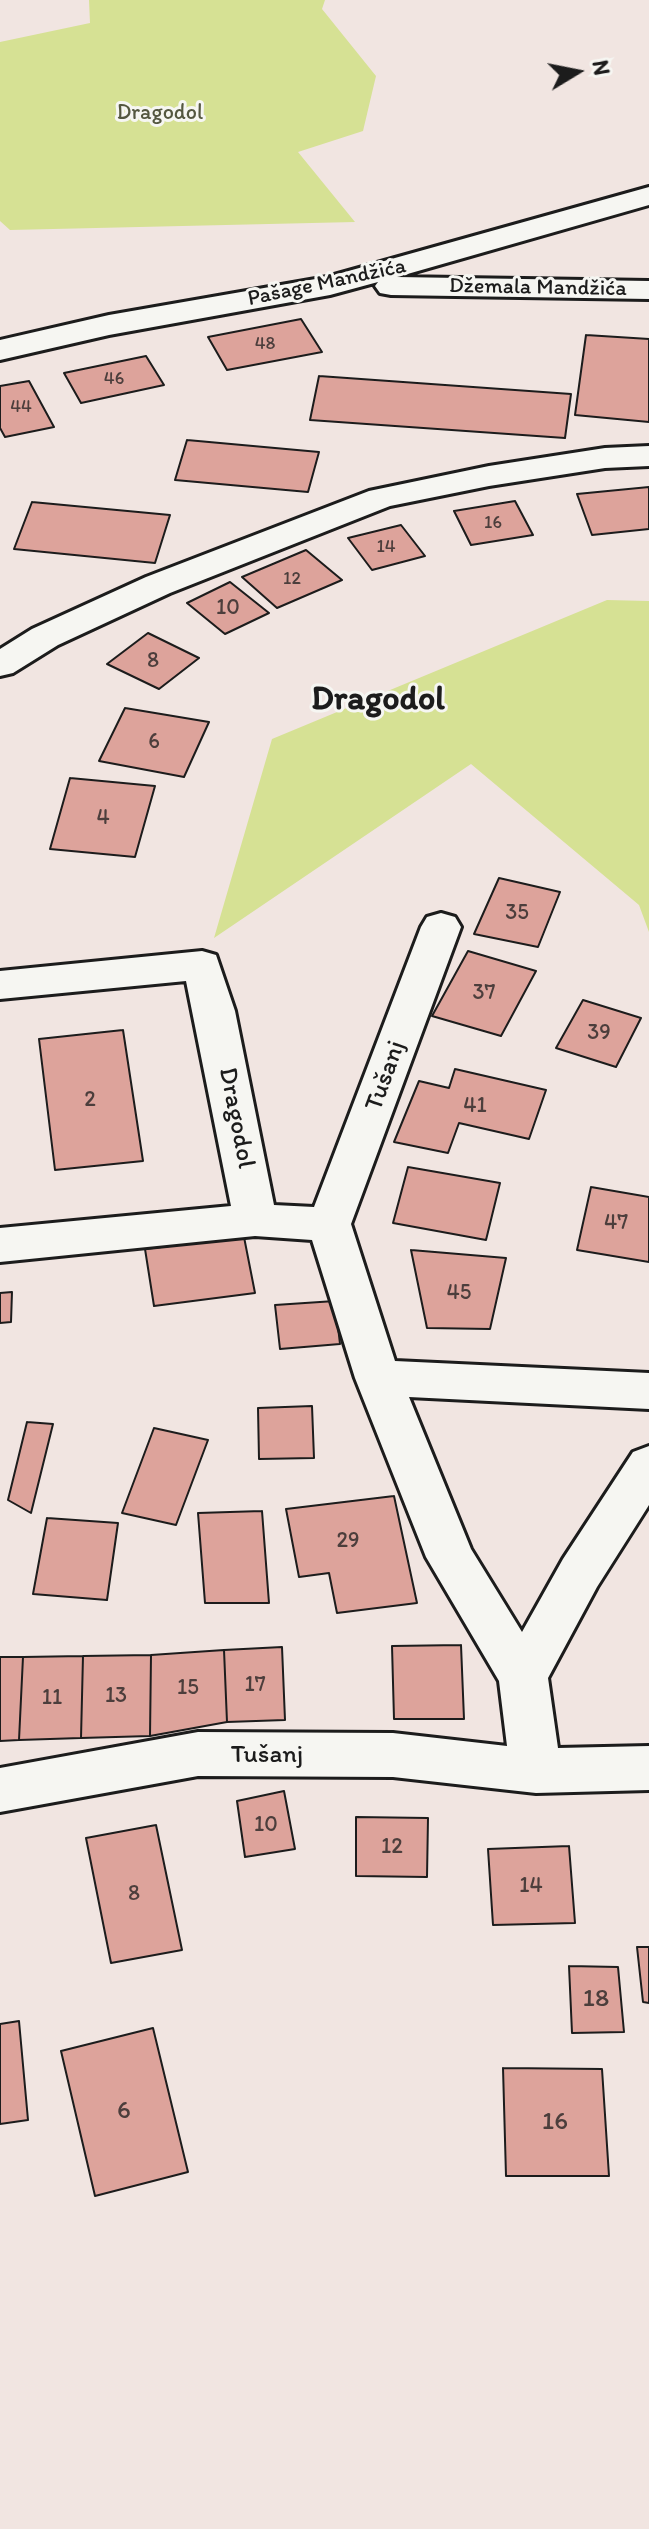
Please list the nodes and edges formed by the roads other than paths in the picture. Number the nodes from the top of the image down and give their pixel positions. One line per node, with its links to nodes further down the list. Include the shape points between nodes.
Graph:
1 (649, 196): 2 (street, Pašage Mandžića)
2 (330, 286): 3 (street, Džemala Mandžića); 4 (street, Pašage Mandžića, via 96,327)
3 (649, 290)
4 (0, 350)
5 (649, 456): 6 (street, via 576,462 381,498 158,585 45,637)
6 (0, 665)
7 (441, 927): 10 (street, Tušanj)
8 (0, 985): 9 (street, Dragodol, via 202,965)
9 (255, 1220): 10 (street); 11 (street)
10 (329, 1224): 12 (street)
11 (0, 1245)
12 (378, 1378): 13 (street); 15 (street, via 450,1557)
13 (649, 1391)
14 (649, 1465): 15 (street, via 580,1573)
15 (523, 1677): 17 (street)
16 (649, 1768): 17 (street, Tušanj)
17 (536, 1771): 18 (street, Tušanj, via 393,1755 198,1754)
18 (0, 1790)

